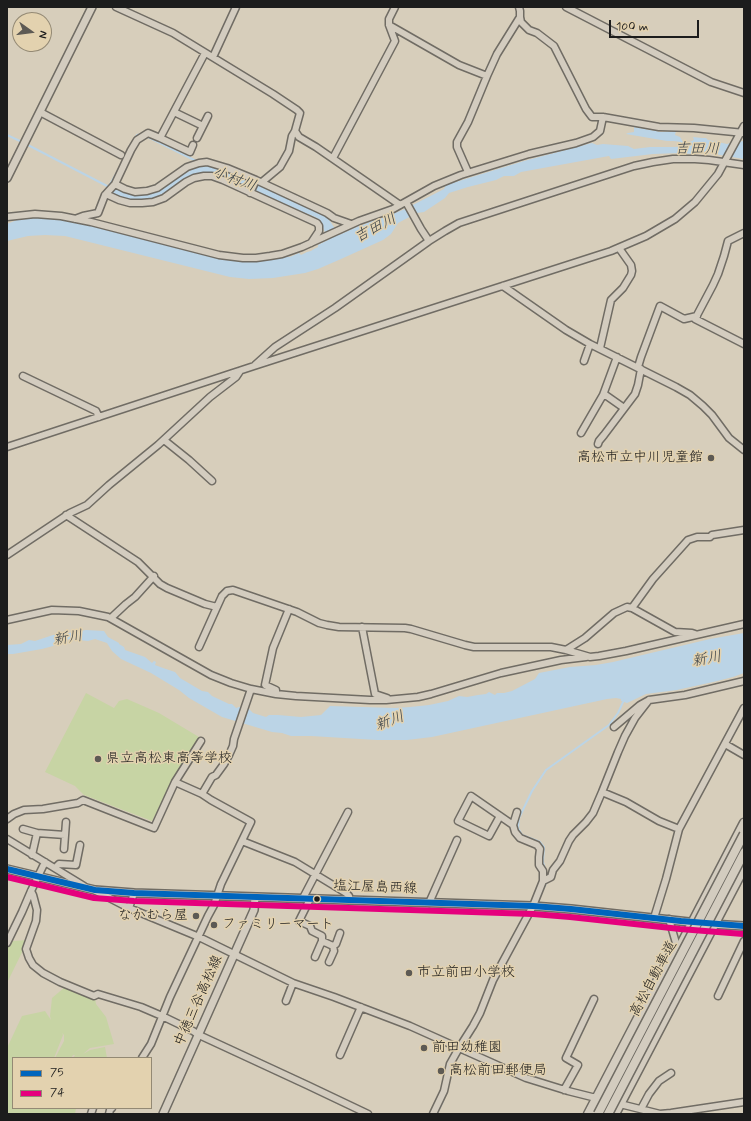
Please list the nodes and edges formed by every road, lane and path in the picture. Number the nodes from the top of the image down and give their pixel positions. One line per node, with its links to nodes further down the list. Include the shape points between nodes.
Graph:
1 (92, 7): 13 (main road)
2 (116, 7): 9 (street, via 173,33)
3 (236, 7): 10 (street)
4 (395, 7): 8 (street, via 389,19)
5 (518, 7): 7 (street)
6 (566, 7): 12 (street, via 711,82)
7 (520, 17): 11 (street, via 497,54); 16 (street, via 521,22 529,30 554,46 592,117)
8 (389, 26): 11 (street, via 459,65); 24 (street, via 395,41)
9 (205, 53): 10 (street); 14 (street)
10 (213, 57): 18 (street, via 297,110 300,113)
11 (487, 76): 27 (street, via 457,142)
12 (744, 93)
13 (40, 112): 23 (street); 28 (main road)
14 (174, 112): 17 (street); 20 (street)
15 (208, 116): 17 (street)
16 (603, 117): 19 (street, via 659,127); 27 (street, via 600,131 593,137)
17 (203, 126): 21 (street)
18 (295, 131): 24 (street, via 299,137); 29 (street, via 290,151 280,167)
19 (742, 132): 25 (street)
20 (160, 138): 22 (street, via 190,152); 30 (street, via 148,133 137,140)
21 (197, 138)
22 (193, 145)
23 (122, 155)
24 (333, 158): 33 (street)
25 (726, 162): 26 (street); 38 (street, via 672,159 634,166 459,223); 40 (street, via 709,187 675,219)
26 (744, 166)
27 (468, 172): 33 (street)
28 (7, 178)
29 (259, 181): 30 (street, via 207,162 187,167 157,188 147,191 135,192); 31 (street); 36 (street)
30 (114, 185): 32 (street)
31 (250, 193): 32 (street, via 223,180 204,176 186,182 164,198 153,202 130,203); 39 (street, via 317,223 319,231)
32 (106, 194): 35 (street, via 98,213)
33 (403, 204): 36 (street); 38 (street)
34 (7, 217): 35 (street, via 35,214)
35 (75, 219): 39 (street, via 230,257 270,256 293,251)
36 (349, 226): 39 (street)
37 (744, 233): 42 (street, via 728,241 718,274)
38 (429, 241): 48 (street, via 342,304 275,347)
39 (311, 243)
40 (619, 248): 41 (street); 45 (street, via 632,271 623,288 609,304)
41 (503, 286): 43 (street); 48 (street)
42 (697, 316): 44 (street, via 695,319); 49 (street, via 684,319 660,306)
43 (590, 344): 45 (street); 47 (street)
44 (744, 344)
45 (600, 348): 46 (street)
46 (617, 357): 49 (street); 52 (street)
47 (584, 361)
48 (254, 366): 50 (street)
49 (639, 368): 53 (street, via 635,394); 59 (street, via 690,395 712,415 729,438)
50 (240, 371): 54 (street); 56 (street)
51 (23, 376): 54 (street, via 96,411)
52 (604, 394): 53 (street); 55 (street)
53 (624, 408): 57 (street)
54 (99, 417): 58 (street)
55 (581, 433)
56 (164, 440): 60 (street); 61 (street, via 87,505)
57 (598, 444)
58 (7, 447)
59 (744, 450)
60 (212, 481)
61 (66, 515): 63 (street); 64 (street, via 138,562)
62 (744, 530): 66 (street, via 688,540 653,579)
63 (7, 555)
64 (154, 576): 65 (street, via 167,588); 68 (street)
65 (217, 607): 67 (street, via 222,596 233,590); 73 (street)
66 (632, 608): 72 (street, via 675,632); 74 (street, via 627,607 614,614)
67 (289, 609): 71 (street, via 327,625); 78 (street, via 273,648 265,685 276,690)
68 (111, 618): 69 (street, via 79,611 52,610); 77 (street, via 211,675)
69 (7, 620)
70 (744, 624): 72 (street)
71 (362, 627): 74 (street, via 411,629 474,647 551,647); 79 (street, via 375,694)
72 (697, 635): 75 (street)
73 (199, 647)
74 (566, 650): 75 (street)
75 (590, 657): 79 (street, via 561,660 500,673 431,694)
76 (744, 681): 80 (street, via 685,695)
77 (251, 689): 78 (street); 89 (street, via 233,746 224,764)
78 (276, 694): 79 (street)
79 (392, 699)
80 (649, 700): 83 (street); 88 (street, via 625,736)
81 (744, 708): 82 (street)
82 (741, 717): 85 (street)
83 (614, 727)
84 (201, 740): 87 (street)
85 (725, 744): 86 (street); 98 (street)
86 (744, 755)
87 (175, 782): 89 (street); 93 (street, via 154,828 83,800 43,809 24,810)
88 (602, 792): 98 (street); 115 (street, via 593,813 569,841 551,877)
89 (202, 794): 104 (street, via 251,822)
90 (348, 812): 113 (street)
91 (518, 812): 96 (street)
92 (500, 816): 92 (street, via 489,836 458,821 471,796); 96 (street)
93 (7, 819)
94 (66, 822): 101 (street)
95 (744, 823): 129 (highway)
96 (513, 825): 115 (street, via 520,838 537,845 540,849 539,865 543,871)
97 (23, 829): 99 (street)
98 (679, 829): 127 (street)
99 (37, 832): 101 (street); 108 (street)
100 (744, 834): 151 (highway, 高松自動車道, bridge)
101 (65, 835): 106 (street)
102 (7, 839): 108 (street)
103 (457, 840): 124 (street)
104 (242, 841): 113 (street, via 295,862); 120 (street)
105 (80, 845): 110 (street, via 76,865 59,864)
106 (64, 849)
107 (744, 853): 153 (highway, 高松自動車道, bridge)
108 (32, 855): 109 (street)
109 (45, 862): 110 (street); 114 (street)
110 (55, 868): 116 (street)
111 (744, 868): 130 (highway)
112 (7, 869): 114 (main road, 塩江屋島西線)
113 (316, 874): 122 (street); 123 (street, via 346,893)
114 (38, 876): 116 (main road, 塩江屋島西線); 117 (street)
115 (543, 881): 125 (street)
116 (87, 888): 118 (main road, 塩江屋島西線)
117 (31, 890): 136 (street); 146 (street, via 37,910 36,921 26,949 33,965 60,982 94,996 98,994)
118 (95, 890): 119 (main road, 塩江屋島西線); 126 (street)
119 (134, 893): 120 (main road, 塩江屋島西線); 126 (street)
120 (218, 895): 121 (main road, 塩江屋島西線); 133 (street)
121 (255, 897): 122 (main road, 塩江屋島西線); 138 (main road, 中徳三谷高松線, via 254,910)
122 (306, 898): 123 (main road, 塩江屋島西線); 134 (street, via 299,921 322,936)
123 (349, 900): 124 (main road, 塩江屋島西線)
124 (429, 902): 125 (main road, 塩江屋島西線)
125 (533, 906): 127 (main road, 塩江屋島西線); 148 (street, via 493,980 474,1026)
126 (129, 908): 133 (street)
127 (654, 918): 128 (main road, 塩江屋島西線)
128 (669, 920): 129 (main road, 塩江屋島西線); 155 (street, via 676,943)
129 (693, 922): 130 (main road, 塩江屋島西線); 155 (highway)
130 (714, 924): 131 (main road, 塩江屋島西線); 157 (highway)
131 (744, 926)
132 (340, 933): 137 (street)
133 (198, 937): 138 (street); 146 (street)
134 (322, 941): 137 (street); 139 (street)
135 (744, 941): 142 (street)
136 (7, 943)
137 (333, 946): 140 (street)
138 (234, 955): 141 (street); 147 (main road, 中徳三谷高松線)
139 (315, 957)
140 (329, 962)
141 (293, 982): 144 (street); 145 (street)
142 (718, 996)
143 (594, 999): 154 (street, via 566,1058 578,1065)
144 (286, 1001)
145 (361, 1007): 148 (street); 149 (street)
146 (162, 1016): 147 (street); 150 (street, via 151,1044)
147 (199, 1035): 159 (main road, 中徳三谷高松線); 160 (street)
148 (459, 1048): 154 (street, via 526,1078); 161 (street, via 450,1064 444,1091)
149 (340, 1055)
150 (143, 1057)
151 (621, 1070): 163 (highway, bridge); 164 (highway, 高松自動車道, bridge)
152 (671, 1074): 158 (street, via 659,1080)
153 (628, 1076): 165 (highway, 高松自動車道, bridge); 166 (highway, bridge)
154 (564, 1090): 155 (street)
155 (598, 1098): 157 (street); 162 (street); 163 (highway)
156 (744, 1102): 168 (street)
157 (620, 1104): 158 (street); 167 (highway)
158 (641, 1109): 168 (street)
159 (163, 1114)
160 (368, 1114)
161 (433, 1114)
162 (587, 1114)
163 (594, 1114)
164 (598, 1114)
165 (608, 1114)
166 (611, 1114)
167 (615, 1114)
168 (661, 1114)

